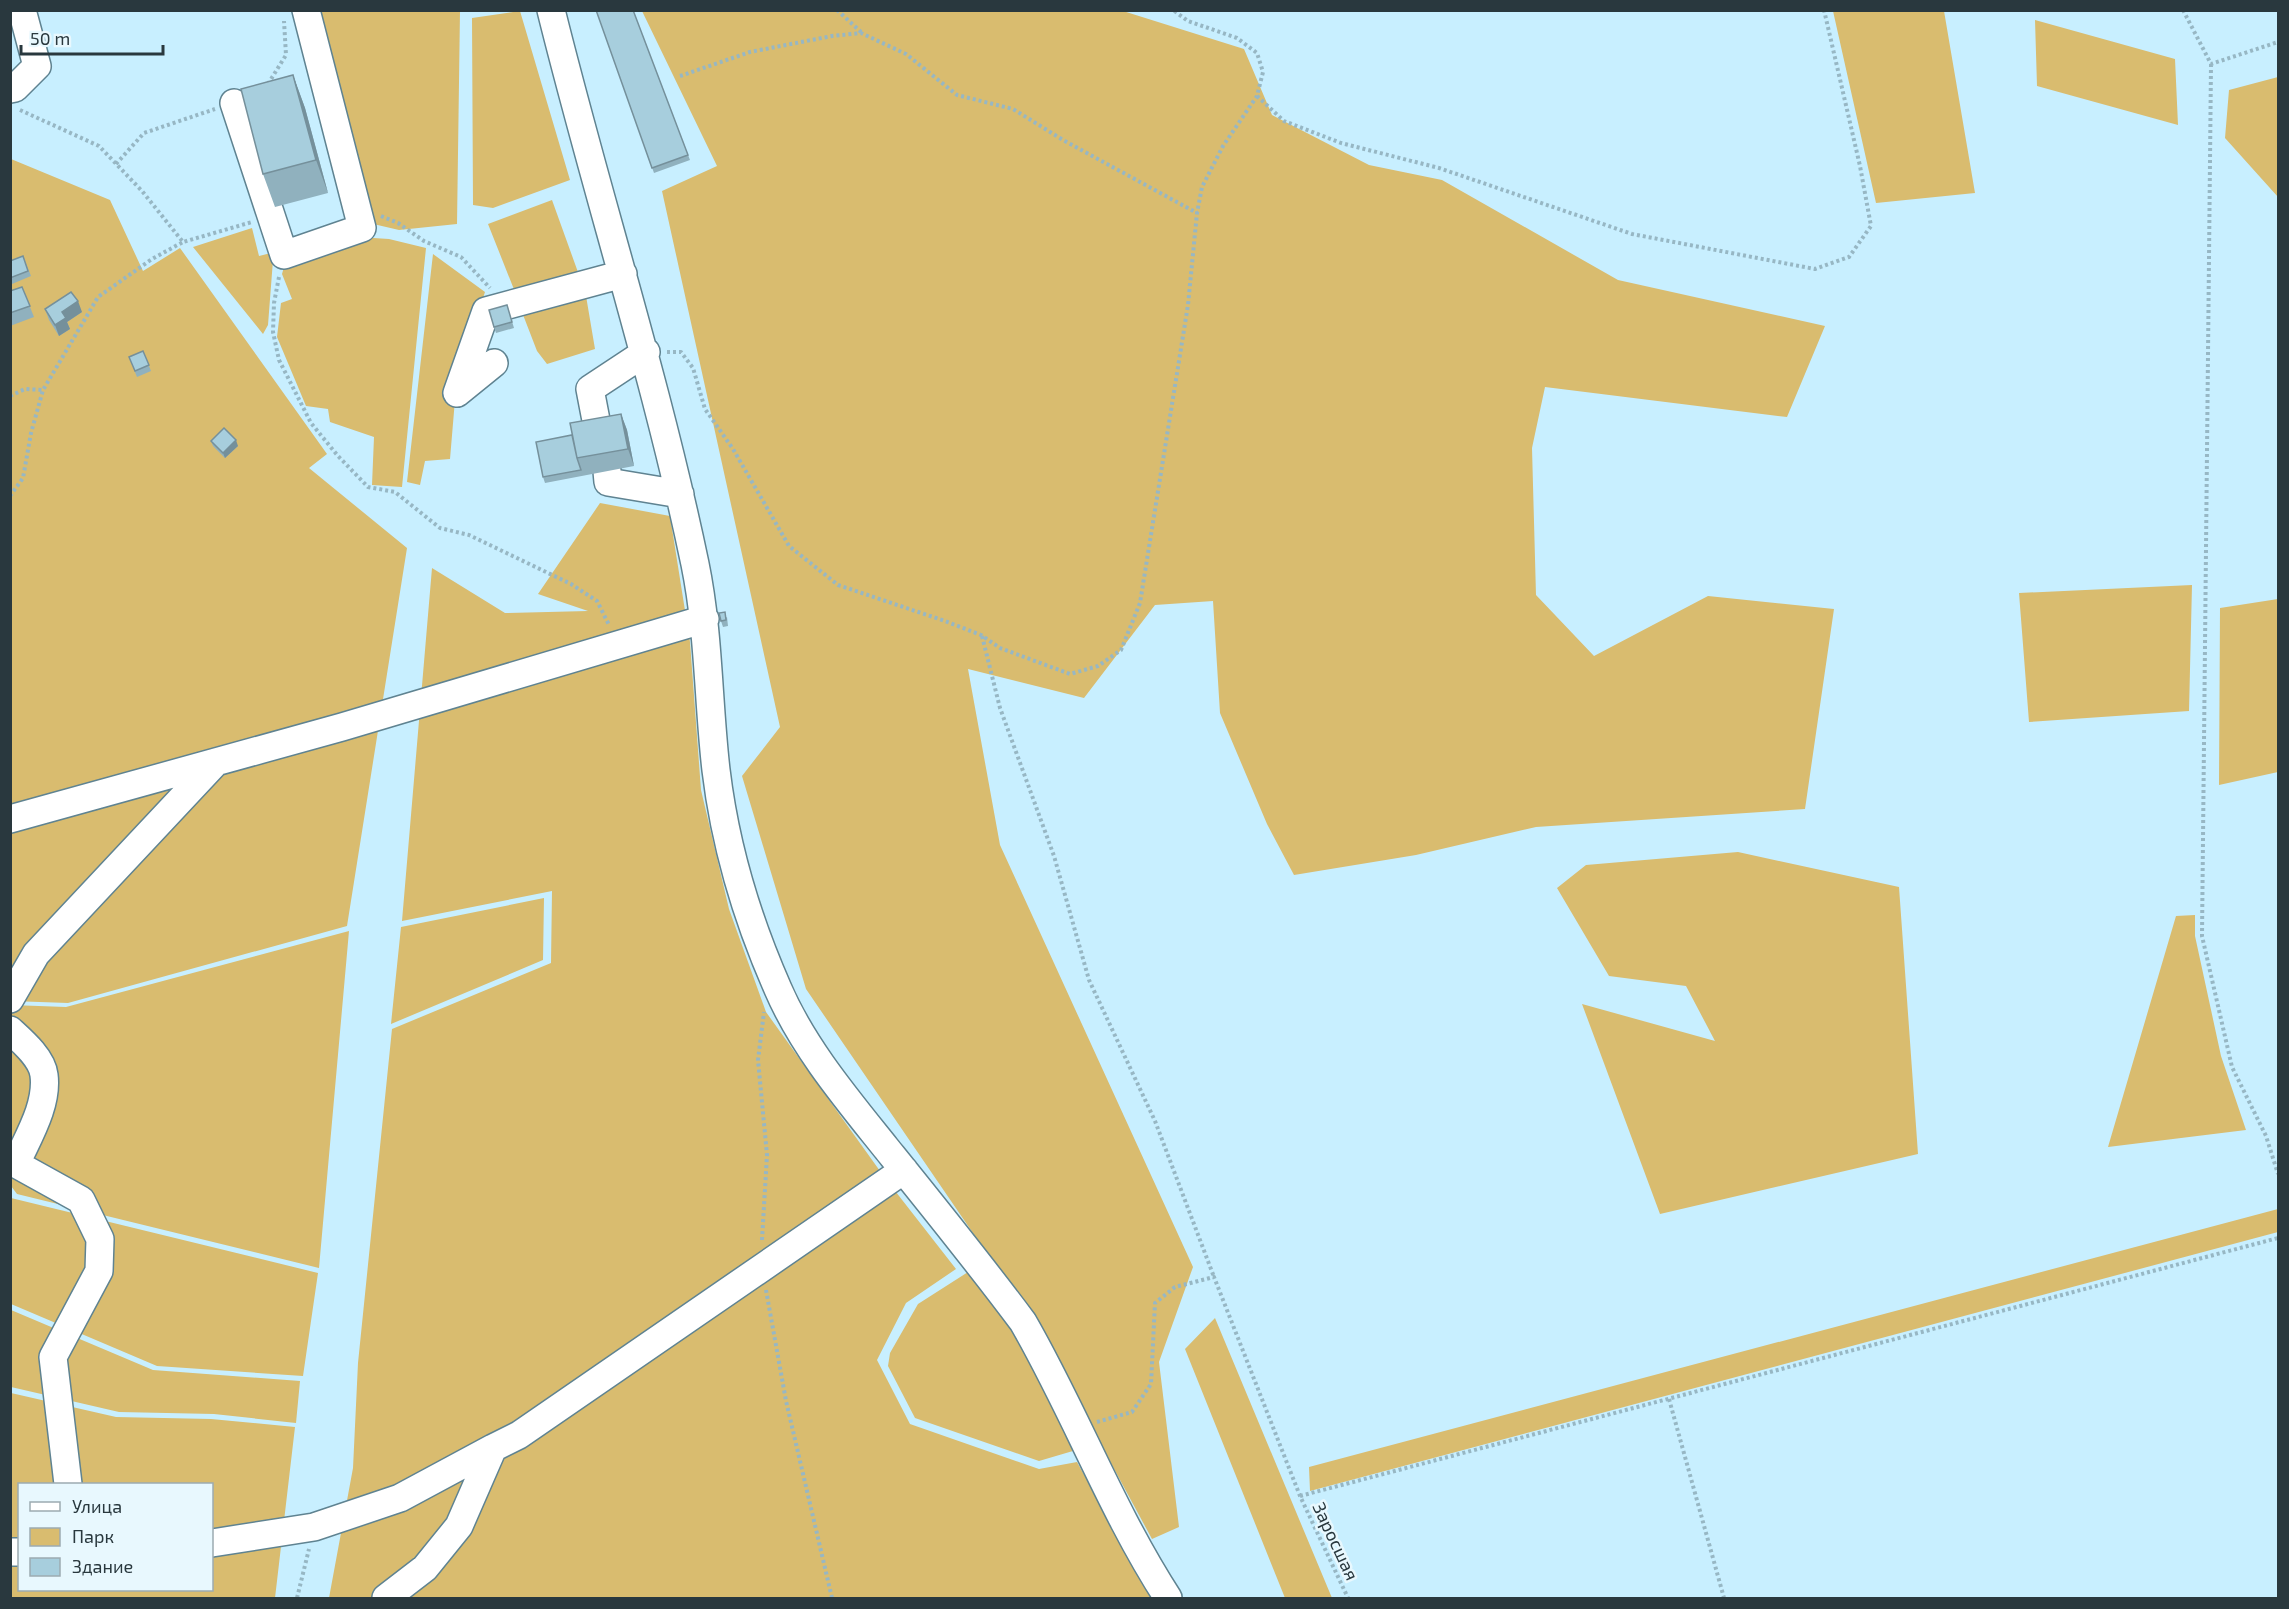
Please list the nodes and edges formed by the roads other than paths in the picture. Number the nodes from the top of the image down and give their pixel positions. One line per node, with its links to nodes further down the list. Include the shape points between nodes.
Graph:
1 (22, 10): 4 (street, via 37,66)
2 (306, 10): 5 (street, via 362,228 284,255)
3 (551, 10): 6 (street)
4 (10, 89)
5 (234, 103)
6 (623, 274): 7 (street); 8 (street, via 486,312 457,393)
7 (646, 352): 9 (street, via 590,389); 11 (street)
8 (494, 363)
9 (599, 436)
10 (607, 471): 11 (street, via 608,482)
11 (680, 494): 12 (street)
12 (705, 619): 13 (street); 18 (street, via 724,822 755,935 799,1029 843,1095)
13 (217, 761): 14 (street); 15 (street)
14 (10, 819)
15 (23, 955): 16 (street)
16 (10, 999)
17 (10, 1030): 20 (street, via 30,1049 44,1073 41,1106 16,1164 81,1200 100,1239 99,1271 53,1357)
18 (904, 1170): 19 (street, via 519,1435); 23 (street, via 1023,1322 1141,1556)
19 (493, 1448): 21 (street, via 400,1498 314,1527); 22 (street, via 459,1526 425,1569)
20 (68, 1483)
21 (213, 1543)
22 (386, 1599)
23 (1168, 1599)

